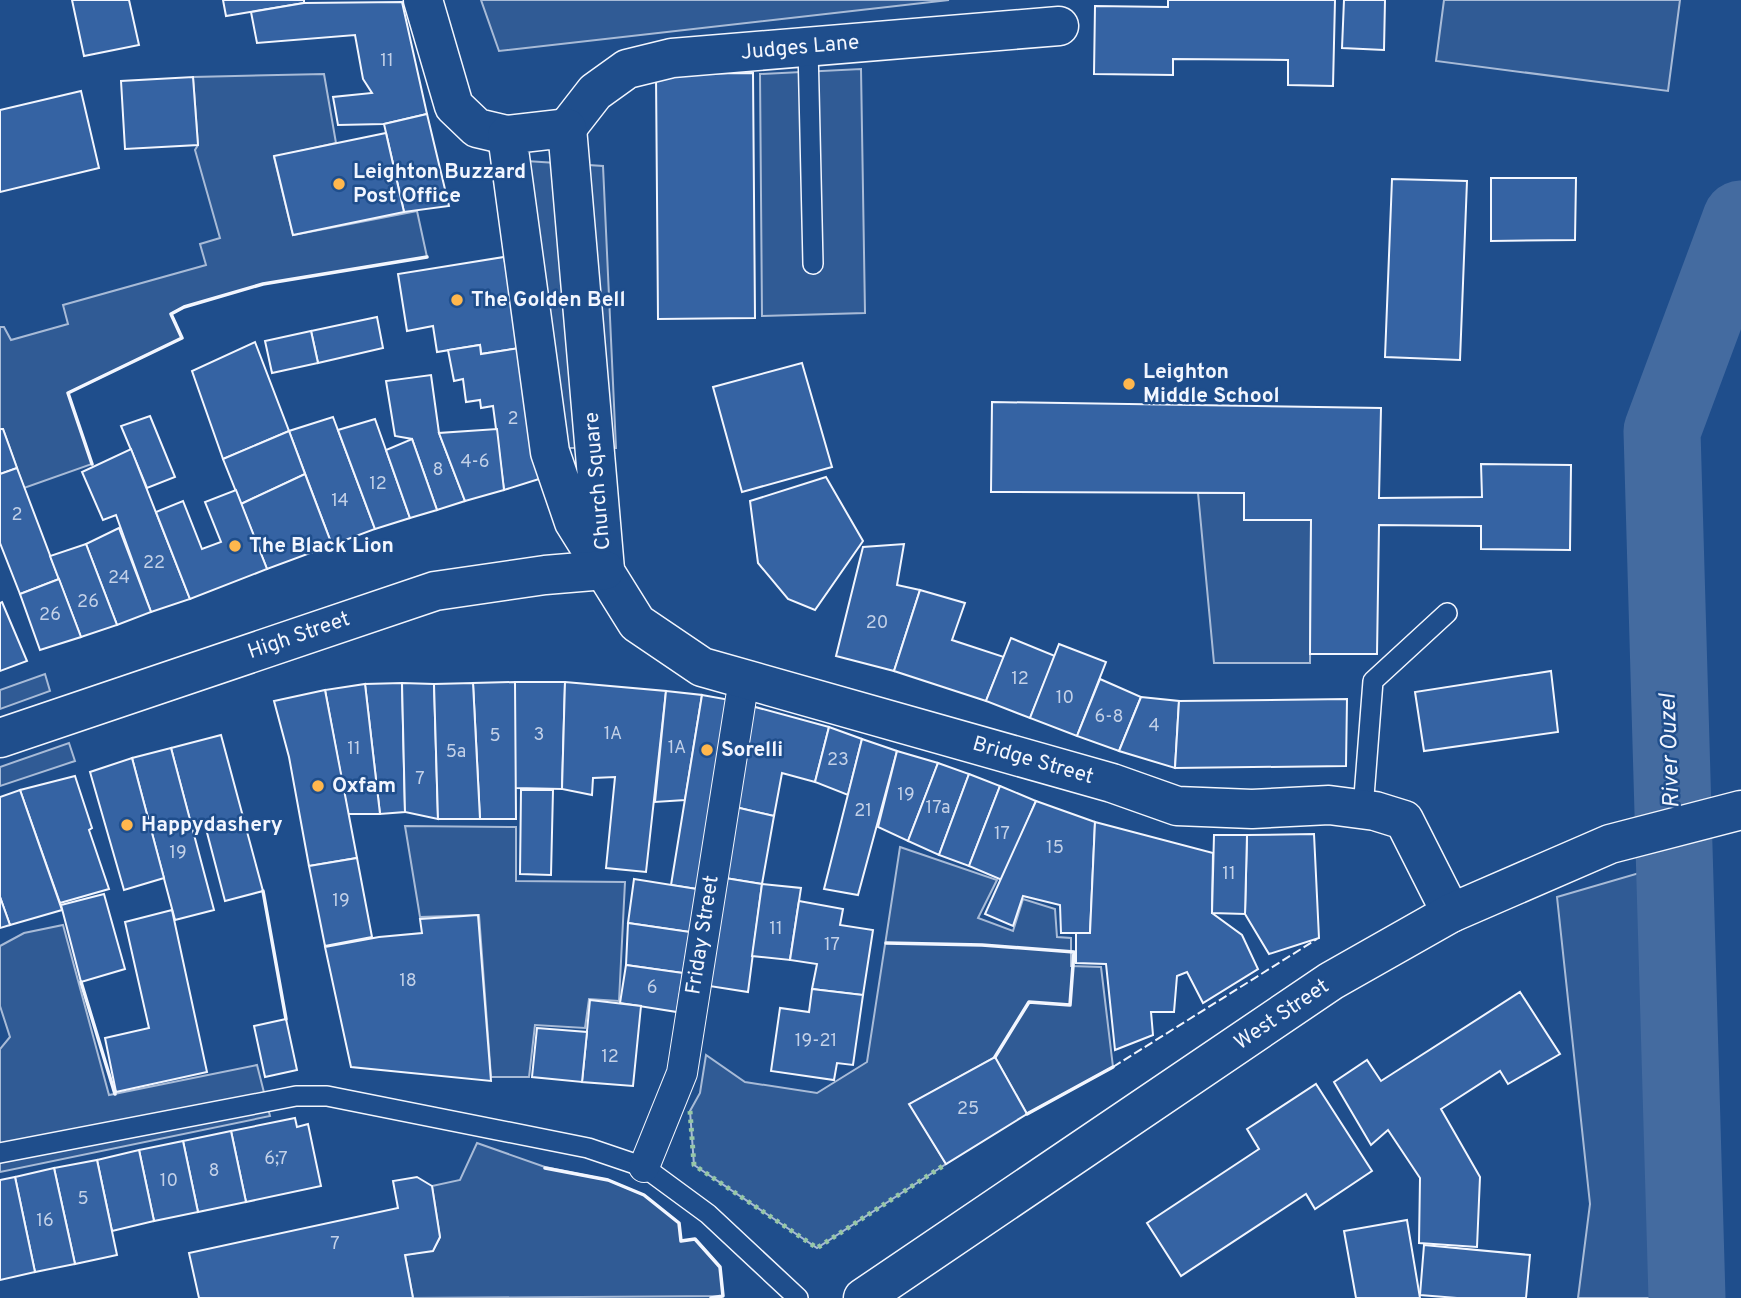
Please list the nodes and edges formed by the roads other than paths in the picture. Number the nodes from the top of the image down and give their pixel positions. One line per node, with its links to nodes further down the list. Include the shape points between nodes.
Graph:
1 (423, 0): 5 (street, via 454,106 477,128)
2 (1059, 26): 3 (street, Judges Lane)
3 (807, 47): 4 (street, Judges Lane, via 672,58 627,69 595,92); 6 (lane)
4 (567, 128): 5 (street); 7 (street, Church Square)
5 (507, 135): 7 (street, Church Square, via 550,452 573,522)
6 (813, 264)
7 (605, 570): 10 (street, High Street, via 435,590); 11 (street, Bridge Street, via 637,623 702,667 1112,783 1177,806)
8 (1447, 613): 11 (lane, via 1373,681)
9 (741, 698): 15 (street, Friday Street, via 682,1073)
10 (0, 738)
11 (1363, 809): 13 (street, Bridge Street, via 1404,820)
12 (1741, 810): 13 (street, West Street, via 1609,844)
13 (1451, 913): 17 (street, West Street, via 1331,981)
14 (0, 1153): 15 (lane, via 296,1096 327,1096 588,1148)
15 (643, 1167): 16 (lane, via 708,1214)
16 (798, 1298)
17 (863, 1298)

